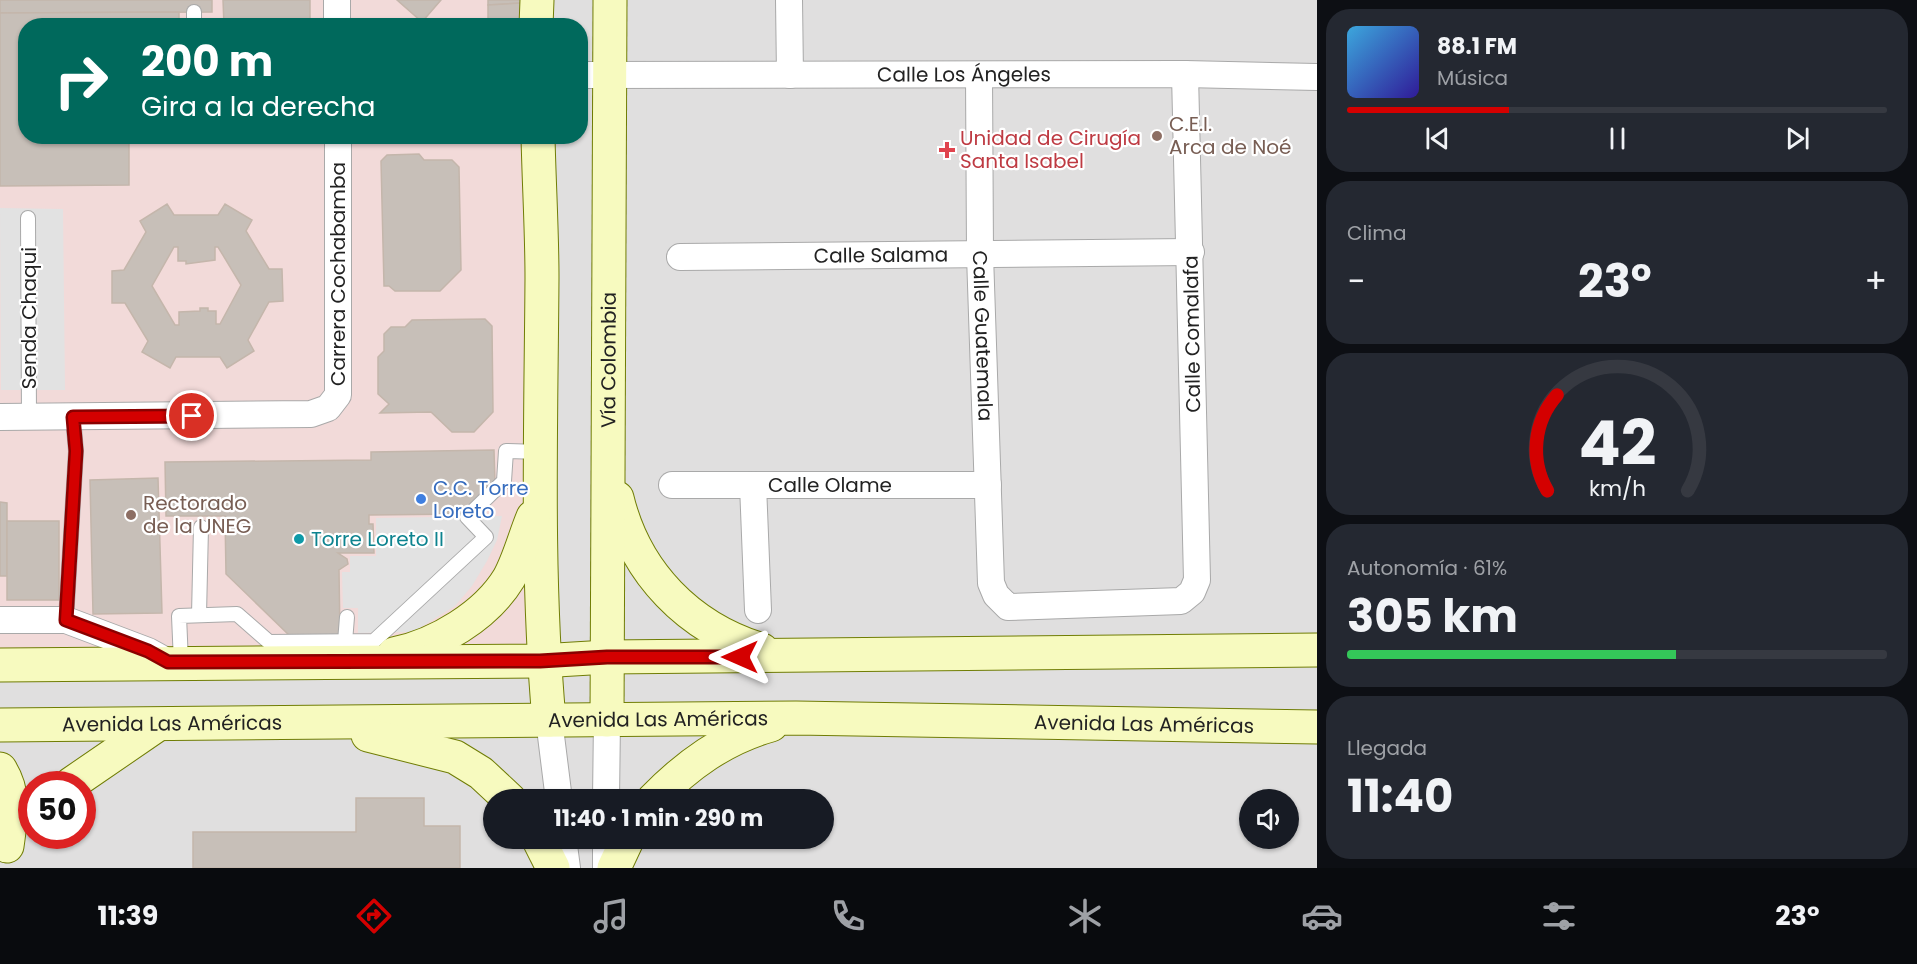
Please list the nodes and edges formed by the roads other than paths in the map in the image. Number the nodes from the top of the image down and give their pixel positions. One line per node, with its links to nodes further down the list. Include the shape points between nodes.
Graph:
1 (337, 0): 5 (street)
2 (537, 0): 6 (main road)
3 (610, 0): 8 (main road, Vía Colombia)
4 (789, 0): 9 (street)
5 (337, 18)
6 (536, 18)
7 (1185, 74): 10 (street, Calle Los Ángeles); 11 (street, Calle Los Ángeles); 15 (street, Calle Comalafa)
8 (595, 75): 9 (street, Calle Los Ángeles); 22 (main road, Vía Colombia)
9 (790, 75): 10 (street, Calle Los Ángeles)
10 (979, 75): 16 (street, Calle Guatemala)
11 (1317, 77)
12 (338, 144): 20 (street, Carrera Cochabamba, via 338,395 328,408 311,414)
13 (538, 144): 21 (main road, via 542,276)
14 (28, 218): 19 (lane, Senda Chaqui)
15 (1191, 252): 16 (street, Calle Salama); 28 (street, Calle Comalafa, via 1197,580 1192,592 1181,601 1008,607)
16 (980, 255): 17 (street, Calle Salama); 24 (street, Calle Guatemala)
17 (680, 257)
18 (0, 417): 19 (street)
19 (29, 417): 20 (street)
20 (73, 417): 33 (lane, via 76,451)
21 (540, 452): 26 (main road); 35 (lane, via 506,452 504,481 467,517 486,537 374,641)
22 (609, 465): 36 (main road, Vía Colombia); 37 (main road, via 622,519 636,550 687,613 741,644)
23 (753, 485): 24 (street, Calle Olame); 25 (street, Calle Olame); 29 (street)
24 (988, 485): 28 (street, Calle Guatemala, via 991,583)
25 (672, 486)
26 (539, 501): 35 (main road, via 509,577 493,598 459,627 402,652); 38 (main road)
27 (201, 527): 30 (lane)
28 (996, 595)
29 (758, 610)
30 (199, 615): 35 (lane, via 237,614 269,642); 39 (lane, via 179,616)
31 (347, 617): 35 (lane)
32 (0, 620): 33 (street)
33 (66, 620): 39 (street)
34 (1317, 650): 37 (main road)
35 (349, 652): 38 (main road); 39 (main road)
36 (607, 657): 37 (main road); 38 (main road); 43 (main road, Vía Colombia)
37 (784, 657)
38 (544, 661): 42 (main road)
39 (175, 662): 40 (main road)
40 (0, 665)
41 (796, 718): 43 (main road, Avenida Las Américas); 47 (main road, Avenida Las Américas); 53 (main road, via 747,732 703,755)
42 (549, 720): 43 (main road, Avenida Las Américas); 44 (main road, Avenida Las Américas); 51 (street)
43 (607, 720): 52 (street)
44 (329, 723): 46 (main road, Avenida Las Américas); 50 (main road, via 454,757)
45 (0, 725): 46 (main road, Avenida Las Américas)
46 (157, 725): 49 (main road)
47 (1317, 727)
48 (0, 769): 59 (main road, via 9,784 12,806)
49 (90, 771)
50 (498, 789)
51 (557, 789)
52 (606, 789)
53 (665, 789)
54 (18, 838): 59 (main road)
55 (544, 849): 60 (main road)
56 (564, 849): 61 (street)
57 (606, 849): 62 (street)
58 (623, 849): 63 (main road)
59 (4, 854)
60 (553, 868)
61 (567, 868)
62 (606, 868)
63 (614, 868)

